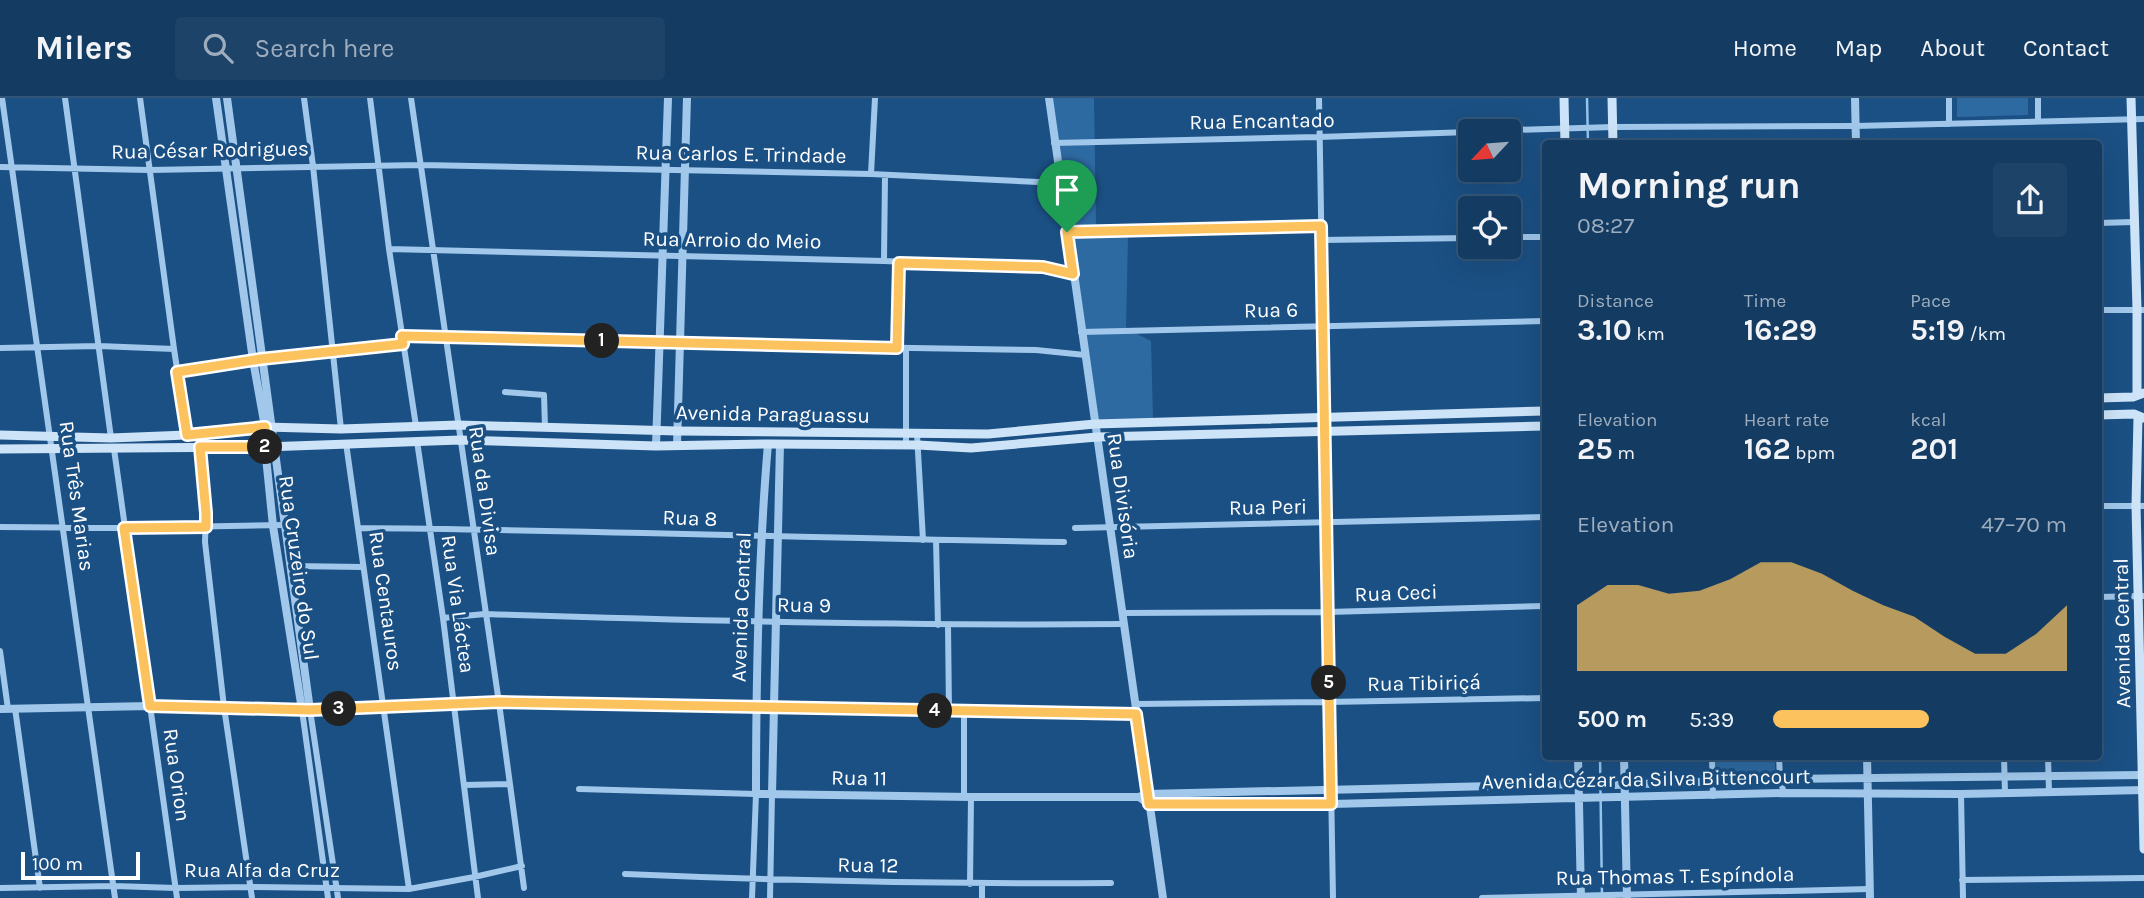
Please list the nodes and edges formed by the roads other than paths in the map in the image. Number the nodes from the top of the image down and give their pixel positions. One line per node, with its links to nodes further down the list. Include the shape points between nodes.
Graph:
1 (2, 98): 36 (street, Rua Três Marias)
2 (65, 98): 39 (street)
3 (140, 98): 40 (street)
4 (216, 98): 41 (street, Rua Cruzeiro do Sul)
5 (227, 98): 42 (street, Rua Cruzeiro do Sul)
6 (304, 98): 37 (street)
7 (370, 98): 34 (street)
8 (411, 98): 35 (street, Rua da Divisa)
9 (668, 98): 43 (street)
10 (687, 98): 44 (street)
11 (875, 98): 45 (street)
12 (1049, 98): 33 (street, Rua Divisória)
13 (1319, 98): 29 (street)
14 (1564, 98): 26 (main road)
15 (1612, 98): 25 (main road)
16 (1855, 98): 24 (street)
17 (1949, 98): 23 (street)
18 (2038, 98): 22 (street)
19 (2131, 98): 20 (main road, Avenida Central)
20 (2131, 119): 21 (street); 22 (street); 48 (main road, Avenida Central)
21 (2144, 119)
22 (2038, 120): 23 (street)
23 (1949, 124): 24 (street)
24 (1855, 126): 25 (street); 32 (street)
25 (1613, 127): 26 (street); 31 (main road)
26 (1565, 128): 27 (street); 30 (main road)
27 (1521, 130)
28 (1458, 132): 29 (street, Rua Encantado)
29 (1320, 137): 33 (street, Rua Encantado); 51 (street)
30 (1565, 140)
31 (1613, 140)
32 (1856, 140)
33 (1054, 143): 47 (street, Rua Divisória)
34 (379, 165): 35 (street, Rua César Rodrigues); 37 (street, Rua César Rodrigues); 57 (street)
35 (421, 165): 43 (street, Rua Carlos E. Trindade); 58 (street, Rua da Divisa)
36 (12, 166): 38 (street, Rua César Rodrigues); 39 (street, Rua César Rodrigues); 77 (street, Rua Três Marias)
37 (313, 166): 42 (street, Rua César Rodrigues); 81 (street)
38 (0, 167)
39 (75, 167): 40 (street, Rua César Rodrigues); 75 (street)
40 (150, 170): 41 (street, Rua César Rodrigues); 80 (street)
41 (226, 170): 42 (street, Rua César Rodrigues); 59 (street, Rua Cruzeiro do Sul)
42 (237, 170): 60 (street, Rua Cruzeiro do Sul)
43 (666, 170): 44 (street, Rua Carlos E. Trindade); 61 (street)
44 (684, 170): 45 (street, Rua Carlos E. Trindade); 62 (street)
45 (871, 174): 46 (street, Rua Carlos E. Trindade)
46 (885, 175): 47 (street, Rua Carlos E. Trindade); 63 (street)
47 (1060, 183): 52 (street, Rua Divisória)
48 (2139, 210): 49 (main road, Avenida Central)
49 (2134, 222): 50 (street); 66 (main road, Avenida Central)
50 (2102, 223)
51 (1321, 226): 52 (street); 56 (street)
52 (1067, 232): 65 (street, Rua Divisória)
53 (1521, 237): 54 (street)
54 (1542, 237)
55 (1458, 238): 56 (street)
56 (1321, 240): 69 (street)
57 (389, 248): 58 (street, Rua Arroio do Meio); 72 (street)
58 (433, 250): 61 (street, Rua Arroio do Meio); 71 (street, Rua da Divisa)
59 (238, 254): 60 (street); 83 (street, Rua Cruzeiro do Sul)
60 (248, 254): 83 (street, Rua Cruzeiro do Sul)
61 (664, 256): 62 (street, Rua Arroio do Meio); 73 (street)
62 (682, 257): 63 (street, Rua Arroio do Meio); 74 (street)
63 (884, 261): 64 (street, Rua Arroio do Meio)
64 (899, 263): 65 (street, Rua Arroio do Meio, via 1043,267); 78 (street)
65 (1073, 274): 70 (street, Rua Divisória)
66 (2140, 309): 67 (street); 86 (main road, Avenida Central)
67 (2102, 310)
68 (1542, 321): 69 (street, Rua 6)
69 (1323, 326): 70 (street, Rua 6); 91 (street)
70 (1081, 331): 82 (street, Rua Divisória)
71 (445, 337): 72 (street); 73 (street); 93 (street, Rua da Divisa)
72 (403, 340): 81 (street); 94 (street)
73 (661, 343): 74 (street); 99 (street)
74 (680, 344): 78 (street); 100 (street)
75 (99, 346): 77 (street); 80 (street); 108 (street)
76 (0, 348): 77 (street)
77 (38, 348): 106 (street, Rua Três Marias)
78 (897, 348): 79 (street)
79 (906, 348): 82 (street); 102 (street)
80 (174, 349): 84 (street)
81 (332, 351): 83 (street); 98 (street)
82 (1085, 355): 92 (street, Rua Divisória)
83 (257, 360): 84 (street); 96 (street, Rua Cruzeiro do Sul)
84 (177, 372): 105 (street)
85 (505, 392): 97 (street, via 544,394)
86 (2138, 395): 87 (main road); 90 (main road, Avenida Central, via 2130,404)
87 (2102, 398)
88 (1542, 411): 91 (main road, Avenida Paraguassu)
89 (2102, 415): 90 (main road)
90 (2139, 416): 123 (main road, Avenida Central)
91 (1324, 417): 92 (main road, Avenida Paraguassu); 101 (street)
92 (1095, 424): 103 (main road, Avenida Paraguassu, via 988,434); 107 (street, Rua Divisória)
93 (458, 425): 94 (main road, Avenida Paraguassu); 97 (main road, Avenida Paraguassu); 110 (street, Rua da Divisa)
94 (416, 426): 98 (main road, Avenida Paraguassu)
95 (1542, 426): 101 (main road, Avenida Paraguassu)
96 (268, 427): 98 (main road, Avenida Paraguassu); 105 (main road, Avenida Paraguassu); 115 (street, Rua Cruzeiro do Sul)
97 (545, 427): 99 (main road, Avenida Paraguassu)
98 (341, 429)
99 (657, 430): 100 (main road, Avenida Paraguassu); 116 (street)
100 (677, 431): 102 (main road, Avenida Paraguassu); 117 (street)
101 (1325, 432): 107 (main road, Avenida Paraguassu); 126 (street)
102 (906, 434): 103 (main road, Avenida Paraguassu); 118 (street)
103 (917, 434): 114 (street)
104 (0, 435): 106 (main road, Avenida Paraguassu)
105 (187, 435): 108 (main road, Avenida Paraguassu)
106 (51, 436): 108 (main road, Avenida Paraguassu); 121 (street, Rua Três Marias)
107 (1097, 437): 114 (main road, Avenida Paraguassu, via 971,448); 135 (street, Rua Divisória)
108 (111, 438)
109 (417, 440): 110 (main road, Avenida Paraguassu); 111 (main road, Avenida Paraguassu); 136 (street, Rua Via Láctea)
110 (460, 440): 116 (main road, Avenida Paraguassu); 137 (street, Rua da Divisa)
111 (346, 443): 115 (main road, Avenida Paraguassu); 133 (street, Rua Centauros)
112 (768, 444): 113 (main road, Avenida Paraguassu); 117 (main road, Avenida Paraguassu); 138 (street, Avenida Central)
113 (780, 444): 118 (main road, Avenida Paraguassu); 139 (street, Avenida Central)
114 (918, 445): 118 (main road, Avenida Paraguassu); 140 (street)
115 (270, 446): 119 (main road, Avenida Paraguassu); 127 (street, Rua Cruzeiro do Sul); 128 (street, Rua Cruzeiro do Sul)
116 (656, 446): 117 (main road, Avenida Paraguassu)
117 (677, 446)
118 (906, 446)
119 (200, 447): 122 (main road, Avenida Paraguassu); 131 (street)
120 (0, 449): 121 (main road, Avenida Paraguassu)
121 (52, 449): 122 (main road, Avenida Paraguassu); 130 (street, Rua Três Marias)
122 (114, 449): 132 (street, Rua Orion)
123 (2140, 505): 124 (street); 145 (main road, Avenida Central)
124 (2102, 506)
125 (1542, 517): 126 (street, Rua Peri)
126 (1326, 523): 135 (street, Rua Peri); 148 (street)
127 (284, 525): 128 (street); 143 (street, Rua Cruzeiro do Sul)
128 (273, 526): 131 (street); 171 (street, Rua Cruzeiro do Sul)
129 (0, 527): 130 (street)
130 (63, 527): 132 (street); 165 (street, Rua Três Marias)
131 (206, 527): 132 (street); 166 (street)
132 (124, 528): 164 (street, Rua Orion)
133 (358, 528): 136 (street, Rua 8); 144 (street, Rua Centauros)
134 (1075, 528): 135 (street, Rua Peri)
135 (1110, 528): 150 (street, Rua Divisória)
136 (430, 529): 137 (street, Rua 8); 151 (street, Rua Via Láctea)
137 (472, 529): 138 (street, Rua 8); 149 (street, Rua da Divisa)
138 (760, 537): 139 (street, Rua 8); 152 (street, Avenida Central)
139 (779, 537): 140 (street, Rua 8); 153 (street, Avenida Central)
140 (923, 540): 141 (street, Rua 8)
141 (936, 540): 142 (street, Rua 8); 155 (street)
142 (1064, 542)
143 (290, 566): 144 (street); 171 (street, Rua Cruzeiro do Sul)
144 (363, 566): 169 (street, Rua Centauros)
145 (2142, 596): 146 (street); 158 (main road, Avenida Central)
146 (2102, 597)
147 (1542, 606): 148 (street, Rua Ceci)
148 (1328, 612): 150 (street, Rua Ceci); 161 (street)
149 (485, 614): 151 (street, Rua 9); 152 (street, Rua 9); 160 (street, Rua da Divisa)
150 (1122, 614): 154 (street, Rua Divisória)
151 (443, 618): 162 (street, Rua Via Láctea)
152 (758, 622): 153 (street, Rua 9); 167 (street, Avenida Central)
153 (776, 622): 155 (street, Rua 9); 168 (street, Avenida Central)
154 (1123, 624): 156 (street, Rua 9); 163 (street, Rua Divisória)
155 (938, 625): 156 (street, Rua 9)
156 (948, 625): 173 (street)
157 (0, 651): 170 (street)
158 (2143, 685): 182 (main road, Avenida Central)
159 (1542, 698): 161 (street, Rua Tibiriçá)
160 (499, 702): 162 (street); 167 (street); 188 (street, Rua da Divisa)
161 (1329, 702): 163 (street, Rua Tibiriçá); 193 (street)
162 (454, 704): 169 (street); 190 (street, Rua Via Láctea)
163 (1135, 704): 174 (street, Rua Divisória)
164 (150, 706): 165 (street); 166 (street); 226 (street, Rua Orion)
165 (89, 707): 170 (street); 220 (street, Rua Três Marias)
166 (224, 707): 171 (street); 221 (street)
167 (756, 707): 168 (street); 199 (street, Avenida Central)
168 (774, 707): 173 (street); 200 (street, Avenida Central)
169 (383, 708): 171 (street); 228 (street, Rua Centauros)
170 (8, 709): 225 (street)
171 (306, 710): 222 (street); 223 (street)
172 (964, 711): 173 (street); 174 (street); 205 (street)
173 (949, 712)
174 (1136, 714): 202 (street, Rua Divisória)
175 (1578, 760): 189 (street)
176 (1624, 760): 191 (street)
177 (1712, 760): 187 (street)
178 (1779, 760): 186 (street)
179 (1867, 760): 185 (street)
180 (2004, 760): 183 (street)
181 (2048, 760): 184 (street)
182 (2143, 775): 184 (street, Avenida Cézar da Silva Bittencourt); 194 (main road, Avenida Central)
183 (2004, 776): 184 (street, Avenida Cézar da Silva Bittencourt); 185 (street, Avenida Cézar da Silva Bittencourt); 197 (street)
184 (2049, 776): 198 (street)
185 (1868, 778): 186 (street, Avenida Cézar da Silva Bittencourt); 196 (street)
186 (1780, 779): 187 (street, Avenida Cézar da Silva Bittencourt); 195 (street)
187 (1712, 782): 191 (street, Avenida Cézar da Silva Bittencourt); 204 (street)
188 (510, 784): 190 (street); 210 (street, Rua da Divisa)
189 (1579, 784): 191 (street, Avenida Cézar da Silva Bittencourt); 193 (street, Avenida Cézar da Silva Bittencourt); 206 (street)
190 (464, 785): 212 (street, Rua Via Láctea)
191 (1625, 785): 203 (street)
192 (579, 789): 199 (street, Rua 11)
193 (1331, 789): 202 (street, Avenida Cézar da Silva Bittencourt); 208 (street)
194 (2143, 790): 198 (street, Avenida Cézar da Silva Bittencourt); 209 (main road, Avenida Central)
195 (1784, 793): 196 (street, Avenida Cézar da Silva Bittencourt); 204 (street, Avenida Cézar da Silva Bittencourt)
196 (1868, 793): 201 (street, Avenida Cézar da Silva Bittencourt); 229 (street)
197 (2005, 793): 198 (street, Avenida Cézar da Silva Bittencourt); 201 (street, Avenida Cézar da Silva Bittencourt)
198 (2049, 793)
199 (756, 794): 200 (street, Rua 11); 214 (street, Avenida Central)
200 (772, 794): 205 (street, Rua 11); 215 (street, Avenida Central)
201 (1961, 794): 216 (street)
202 (1143, 795): 205 (street, Rua 11); 207 (street, Rua Divisória)
203 (1622, 796): 204 (street, Avenida Cézar da Silva Bittencourt); 206 (street, Avenida Cézar da Silva Bittencourt); 230 (street)
204 (1713, 796)
205 (967, 797): 218 (street)
206 (1583, 798): 208 (street, Avenida Cézar da Silva Bittencourt); 231 (street)
207 (1149, 804): 208 (street, Avenida Cézar da Silva Bittencourt); 241 (street, Rua Divisória)
208 (1331, 804): 242 (street)
209 (2144, 849)
210 (522, 866): 212 (street, Rua Alfa da Cruz); 227 (street, Rua da Divisa)
211 (625, 874): 214 (street, Rua 12)
212 (474, 877): 228 (street, Rua Alfa da Cruz); 237 (street, Rua Via Láctea)
213 (2144, 878): 216 (street)
214 (753, 880): 215 (street, Rua 12); 238 (street, Avenida Central)
215 (769, 880): 218 (street, Rua 12); 239 (street, Avenida Central)
216 (1962, 880): 244 (street)
217 (1111, 883): 219 (street, Rua 12)
218 (970, 884): 219 (street, Rua 12)
219 (982, 884): 240 (street)
220 (114, 886): 225 (street, Rua Alfa da Cruz); 226 (street, Rua Alfa da Cruz); 232 (street, Rua Três Marias)
221 (251, 887): 222 (street, Rua Alfa da Cruz); 226 (street, Rua Alfa da Cruz); 234 (street)
222 (326, 887): 223 (street, Rua Alfa da Cruz); 235 (street)
223 (336, 887): 228 (street, Rua Alfa da Cruz); 236 (street)
224 (0, 888): 225 (street, Rua Alfa da Cruz)
225 (40, 888)
226 (176, 888): 233 (street, Rua Orion)
227 (524, 888)
228 (409, 889)
229 (1870, 893): 230 (street, Rua Thomas T. Espíndola)
230 (1624, 896): 231 (street, Rua Thomas T. Espíndola)
231 (1581, 897): 243 (street, Rua Thomas T. Espíndola)
232 (115, 898)
233 (177, 898)
234 (252, 898)
235 (328, 898)
236 (338, 898)
237 (478, 898)
238 (752, 898)
239 (770, 898)
240 (982, 898)
241 (1163, 898)
242 (1333, 898)
243 (1482, 898)
244 (1963, 898)

